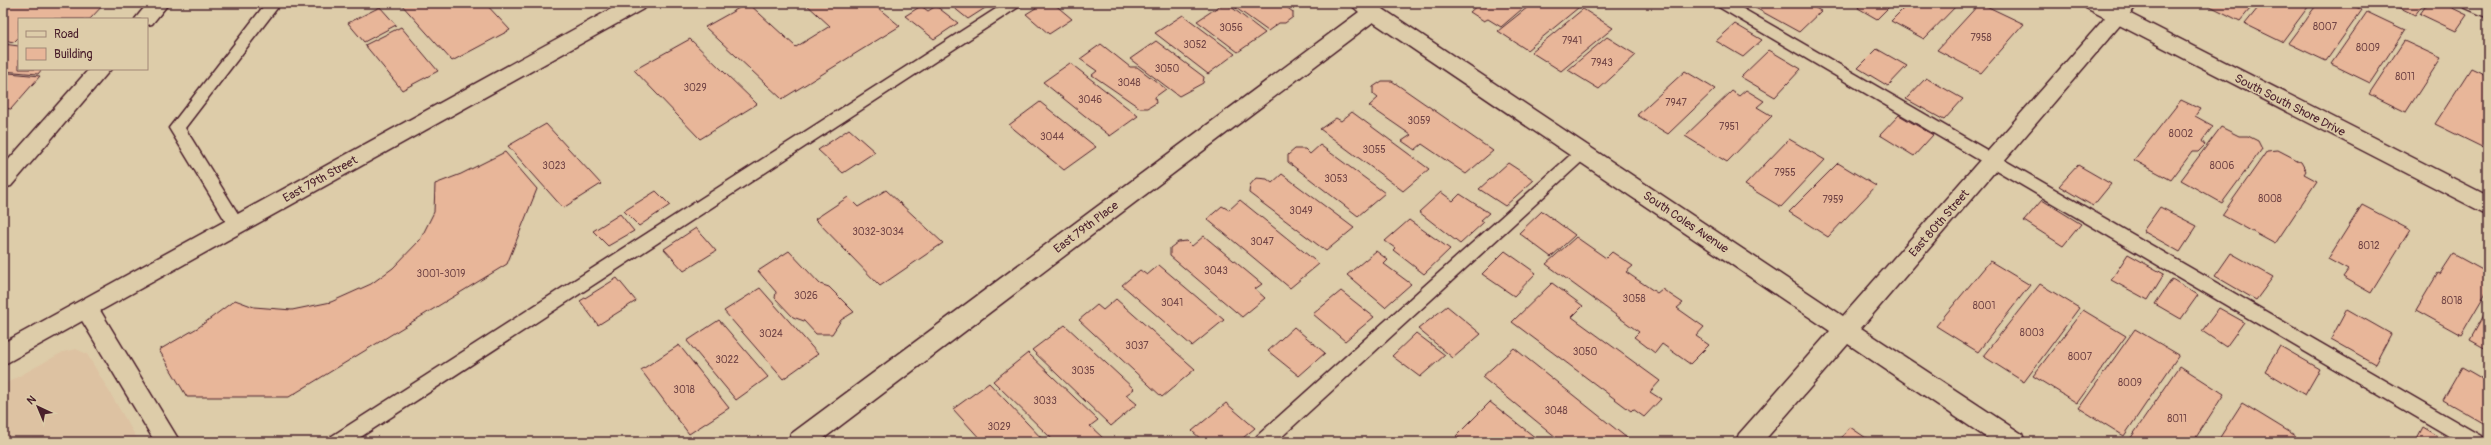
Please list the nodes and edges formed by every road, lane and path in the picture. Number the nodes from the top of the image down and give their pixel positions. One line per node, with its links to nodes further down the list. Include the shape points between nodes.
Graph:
1 (159, 3): 11 (street)
2 (274, 3): 17 (lane, via 177,128)
3 (638, 3): 17 (street, East 79th Street)
4 (1015, 3): 22 (lane)
5 (1722, 3): 14 (lane)
6 (2093, 3): 9 (street, South South Shore Drive)
7 (2466, 3): 10 (lane)
8 (1366, 8): 13 (street, South Coles Avenue); 23 (street, East 79th Place)
9 (2123, 9): 14 (street, East 80th Street); 16 (street, South South Shore Drive)
10 (2488, 13)
11 (146, 18)
12 (100, 70): 15 (street)
13 (1582, 153): 19 (street, South Coles Avenue); 24 (lane)
14 (1992, 161): 19 (street, East 80th Street); 27 (lane)
15 (3, 180)
16 (2488, 206)
17 (237, 226): 18 (street, East 79th Street)
18 (87, 309): 20 (street, East 79th Street); 21 (street)
19 (1846, 330): 25 (street, East 80th Street); 26 (street, South Coles Avenue)
20 (3, 355)
21 (168, 442)
22 (338, 442)
23 (800, 442)
24 (1263, 442)
25 (1748, 442)
26 (2013, 442)
27 (2475, 442)

